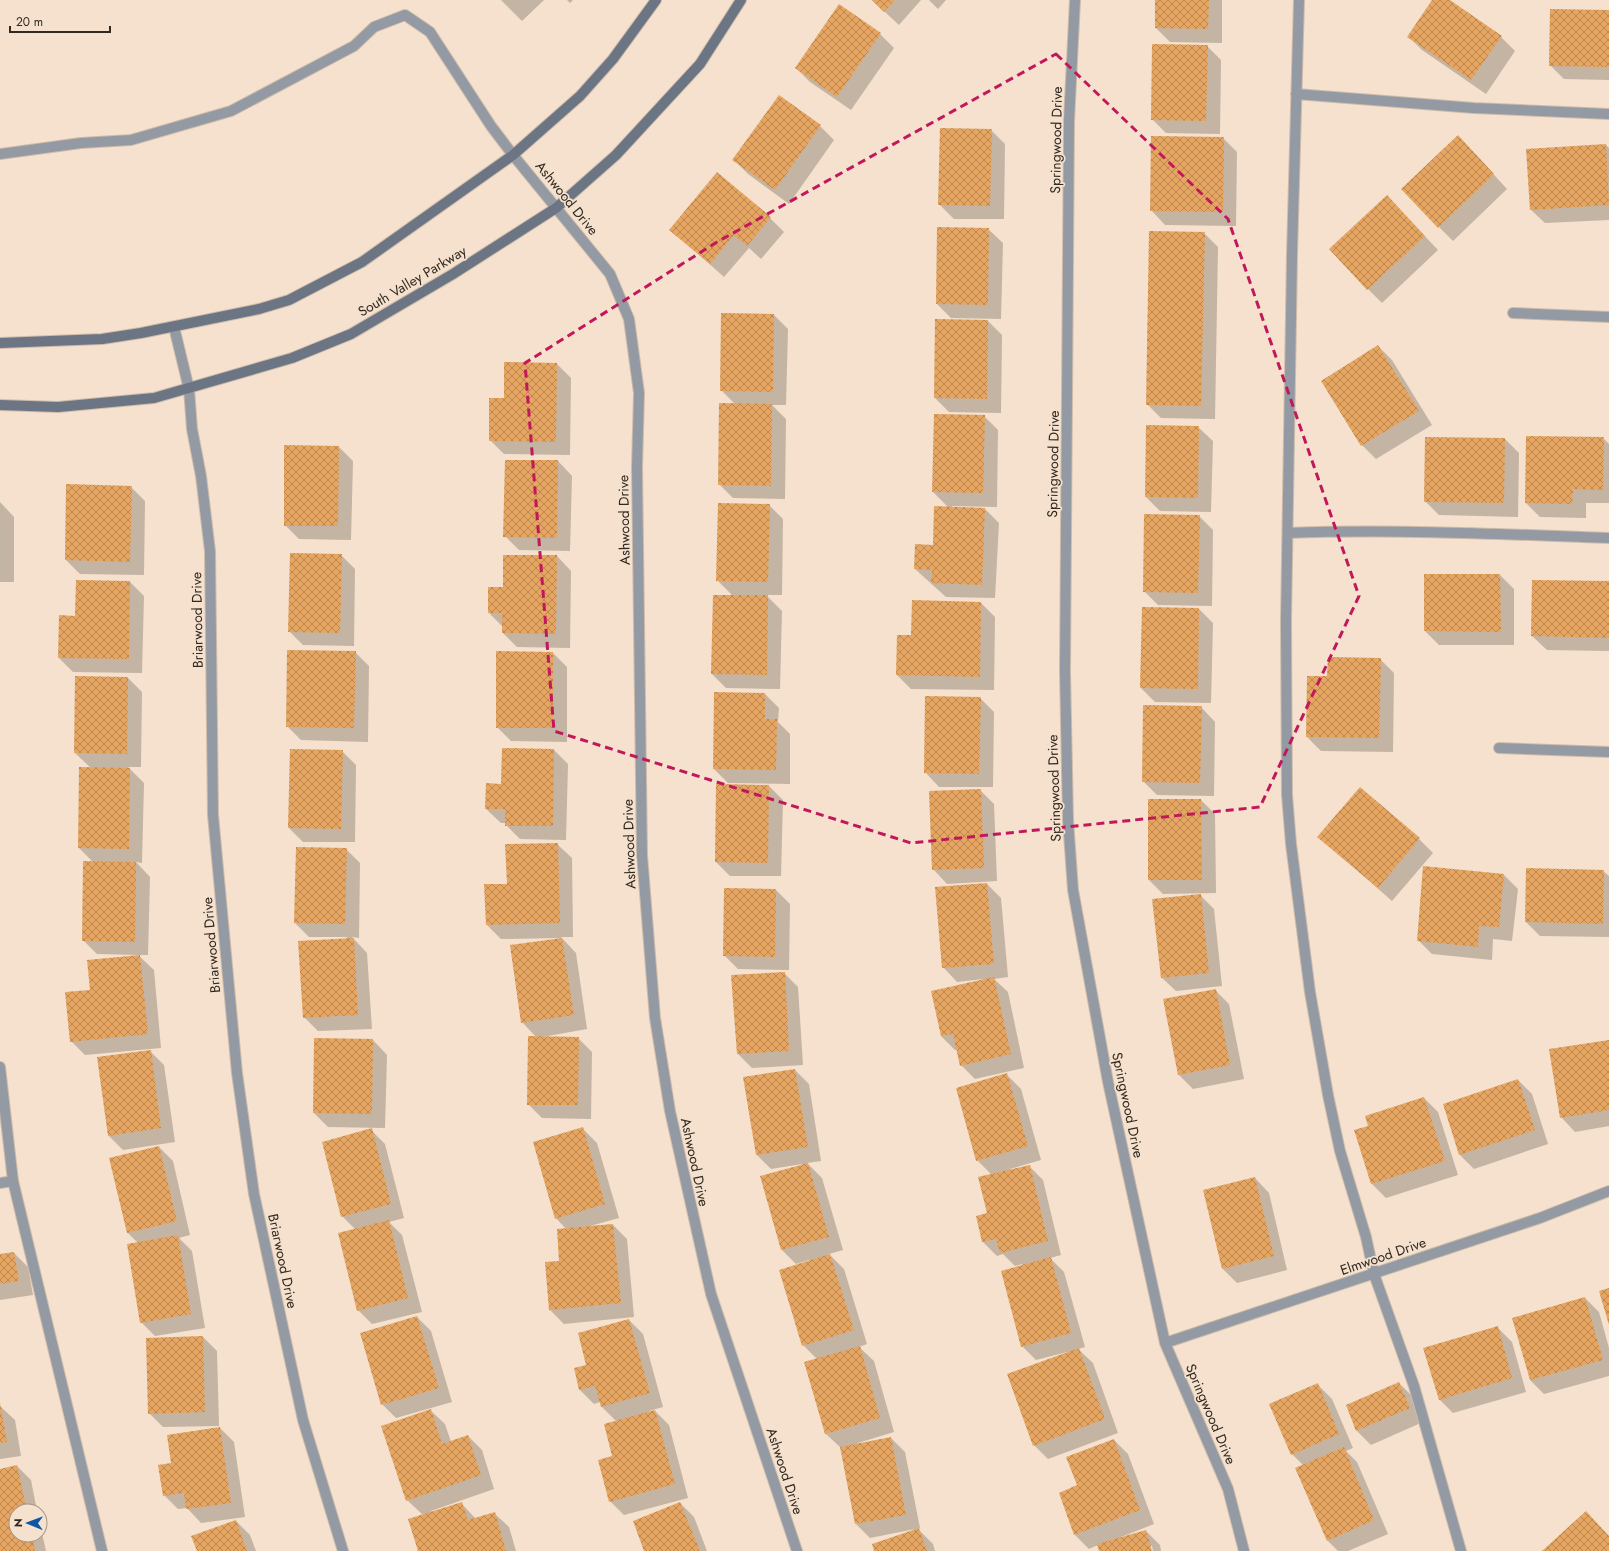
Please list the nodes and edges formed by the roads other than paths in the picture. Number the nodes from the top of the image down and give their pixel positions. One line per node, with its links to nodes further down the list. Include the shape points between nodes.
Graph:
1 (656, 0): 8 (main road, via 613,58 580,96)
2 (741, 0): 9 (main road, South Valley Parkway, via 700,64 616,155)
3 (1074, 0): 25 (street, Springwood Drive, via 1069,121 1065,671 1069,836 1073,890 1108,1082)
4 (1299, 0): 5 (street)
5 (1296, 94): 6 (street, via 1474,108); 16 (street)
6 (1609, 114)
7 (0, 154): 8 (street, Ashwood Drive, via 81,143 131,140 231,111 354,46 374,27 405,15 430,32 494,131)
8 (514, 155): 9 (street, Ashwood Drive); 12 (main road, via 362,262 289,300)
9 (556, 208): 14 (main road, South Valley Parkway, via 453,274 351,334 292,358); 28 (street, Ashwood Drive, via 610,274 629,319 639,393 637,468 642,855 656,1018 670,1111 712,1294)
10 (1513, 313): 11 (street)
11 (1609, 317)
12 (174, 327): 13 (main road, via 102,339); 14 (street, Briarwood Drive)
13 (0, 343)
14 (189, 389): 15 (main road, South Valley Parkway, via 154,398 58,407); 27 (street, Briarwood Drive, via 192,429 201,476 210,551 213,815 237,1073 254,1194 301,1412)
15 (0, 405)
16 (1288, 533): 17 (street, via 1416,531); 24 (street, via 1287,795 1291,844 1310,992 1328,1095 1340,1151 1366,1237)
17 (1609, 538)
18 (1499, 748): 19 (street)
19 (1609, 752)
20 (0, 1067): 21 (street)
21 (13, 1181): 22 (street); 26 (street)
22 (0, 1183)
23 (1609, 1191): 24 (street, Elmwood Drive, via 1540,1218)
24 (1374, 1274): 25 (street, Elmwood Drive); 30 (street, via 1414,1386)
25 (1165, 1344): 29 (street, Springwood Drive, via 1228,1489)
26 (102, 1551)
27 (343, 1551)
28 (797, 1551)
29 (1244, 1551)
30 (1461, 1551)

